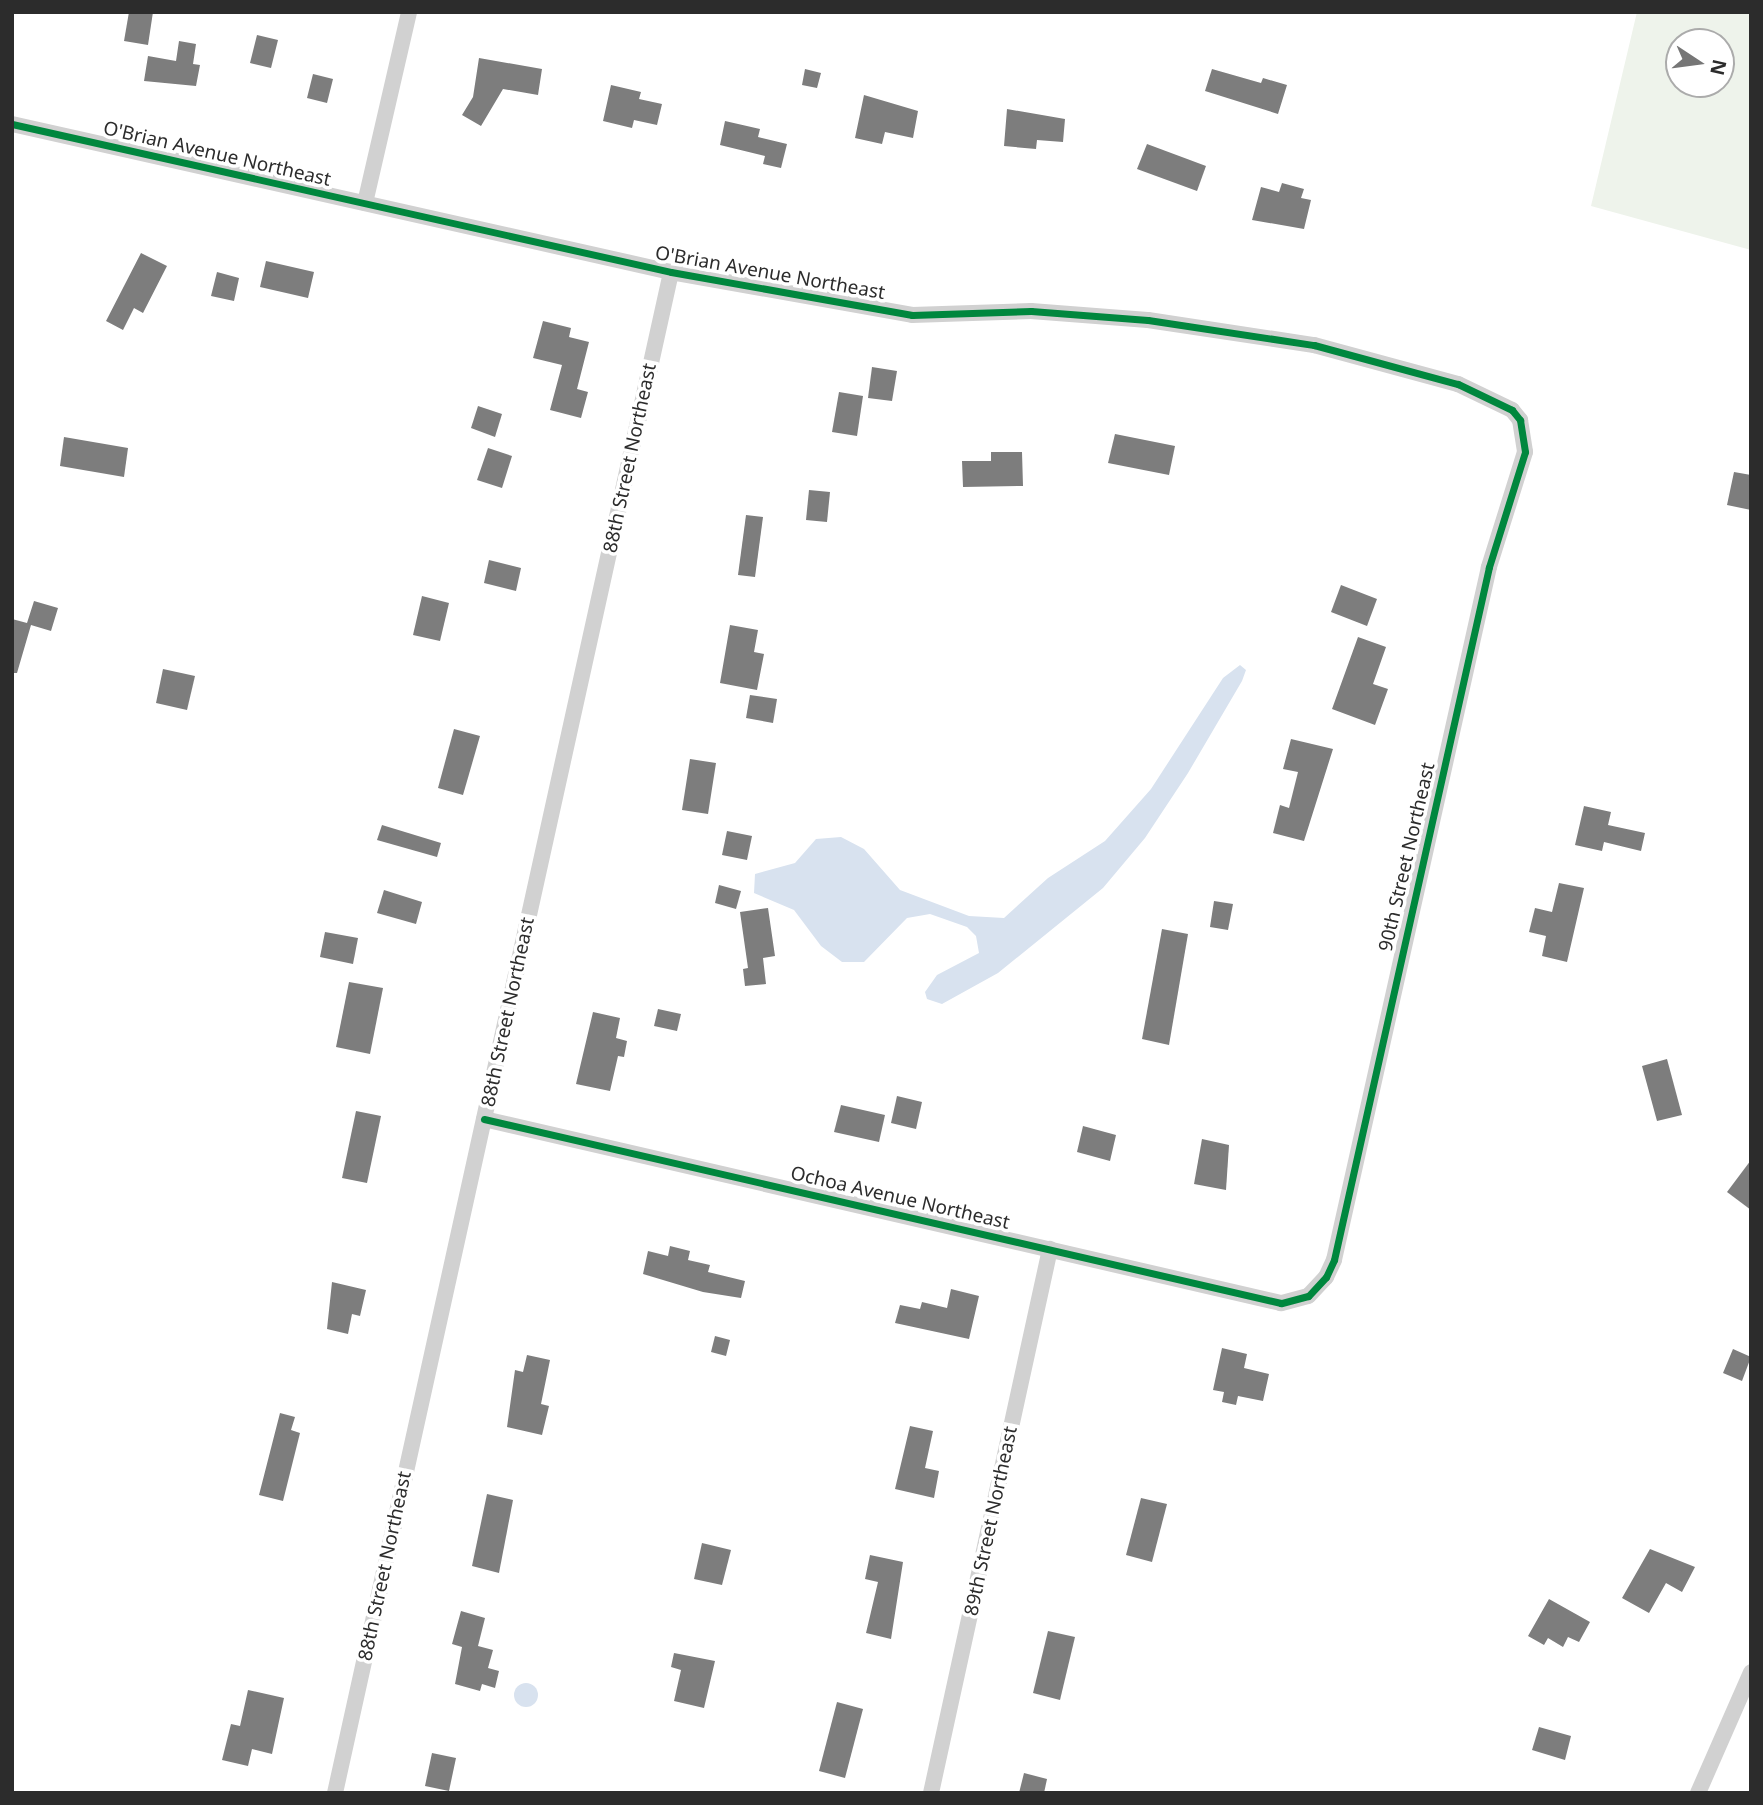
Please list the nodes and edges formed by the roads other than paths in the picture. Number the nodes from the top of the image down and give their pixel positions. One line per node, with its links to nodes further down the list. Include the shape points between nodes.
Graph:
1 (409, 12): 3 (street)
2 (12, 124): 3 (street, O'Brian Avenue Northeast)
3 (365, 204): 4 (street, O'Brian Avenue Northeast)
4 (671, 272): 5 (street, O'Brian Avenue Northeast, via 912,315 1031,312 1148,320 1314,345 1458,384 1512,411); 6 (street, 88th Street Northeast)
5 (1520, 420): 8 (street, 90th Street Northeast, via 1525,452 1487,578 1334,1260)
6 (484, 1119): 7 (street, Ochoa Avenue Northeast); 10 (street, 88th Street Northeast)
7 (1050, 1249): 8 (street, Ochoa Avenue Northeast, via 1281,1303); 11 (street, 89th Street Northeast)
8 (1308, 1296)
9 (1751, 1672): 12 (street)
10 (335, 1793)
11 (931, 1793)
12 (1698, 1793)

